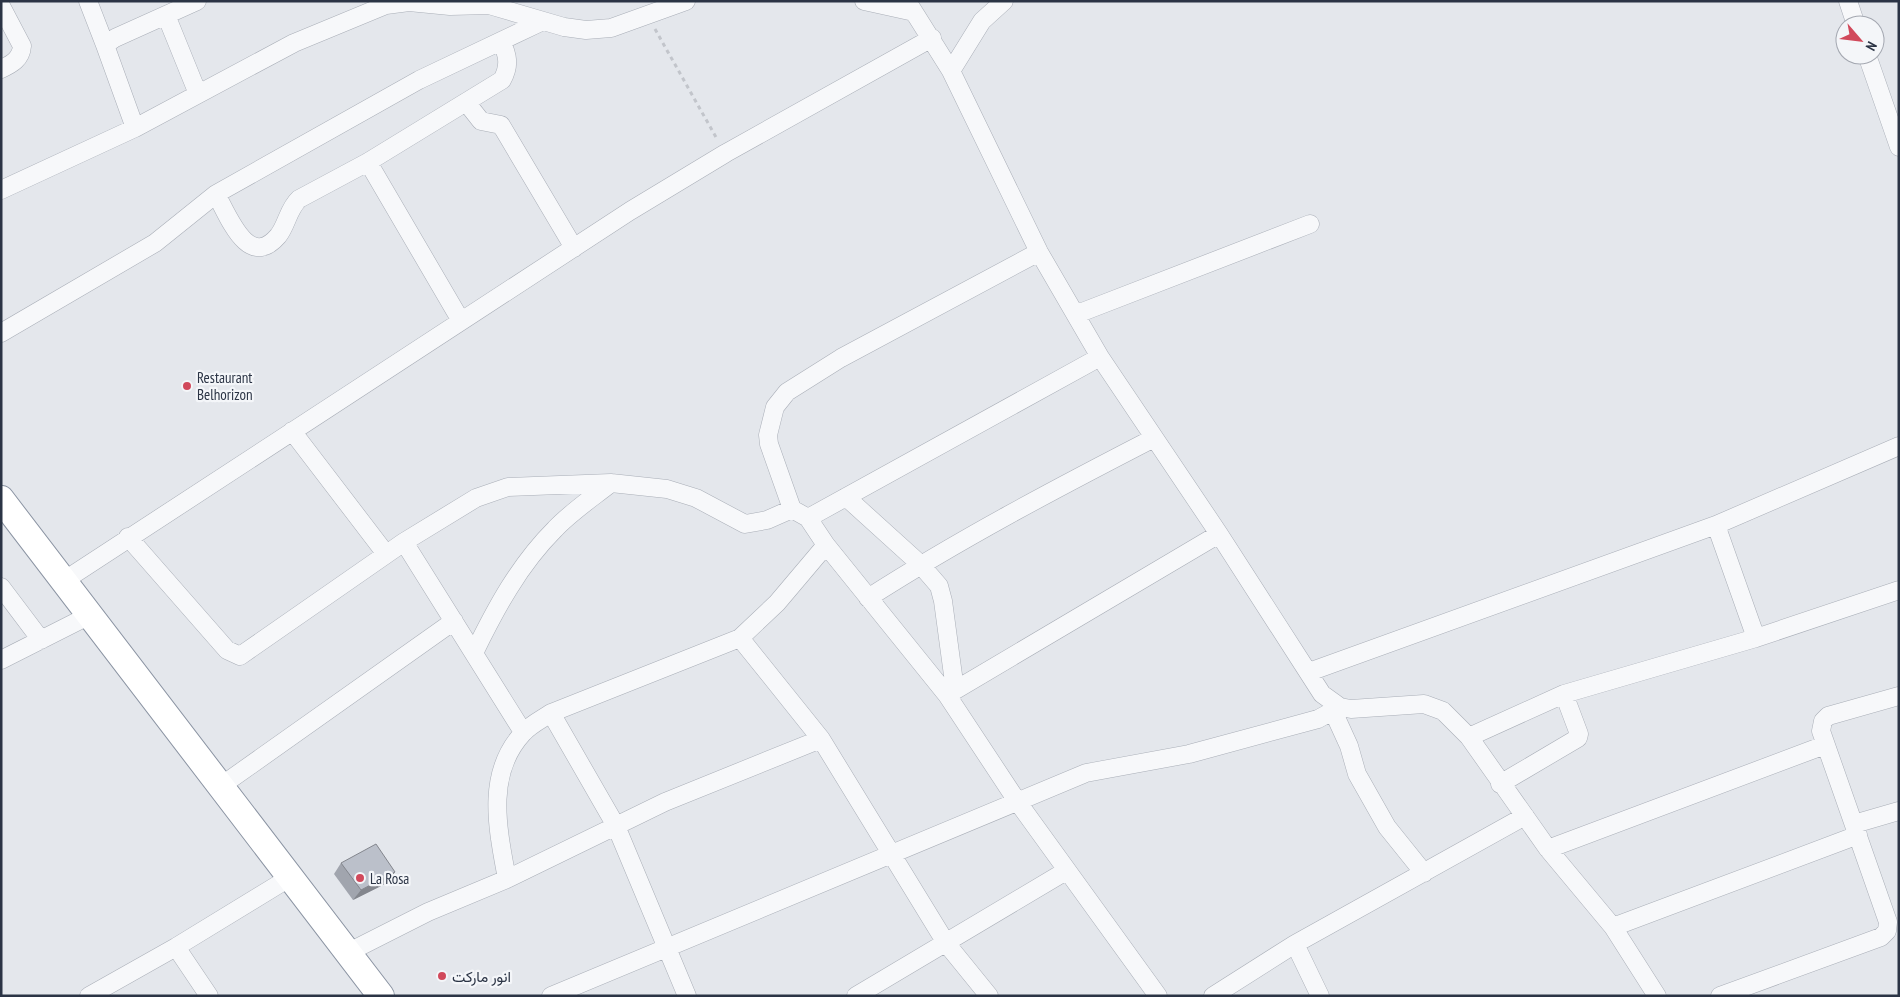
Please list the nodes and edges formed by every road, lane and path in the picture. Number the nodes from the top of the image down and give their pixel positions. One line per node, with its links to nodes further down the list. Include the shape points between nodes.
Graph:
1 (88, 1): 15 (street)
2 (197, 1): 9 (street)
3 (686, 1): 11 (street)
4 (864, 1): 8 (street)
5 (1004, 1): 18 (street, via 982,21)
6 (1851, 2): 10 (street)
7 (1, 6): 17 (street, via 22,46 13,64)
8 (910, 7): 13 (street)
9 (166, 15): 15 (street); 19 (street)
10 (1854, 15)
11 (647, 16): 12 (street, via 611,28 586,30); 23 (path)
12 (543, 21): 14 (street); 19 (street, via 489,5 410,2 386,5 294,43)
13 (932, 38): 18 (street); 23 (street)
14 (501, 41): 20 (street, via 508,55 508,66 502,80); 26 (street, via 419,80)
15 (105, 45): 21 (street)
16 (1870, 65): 22 (street)
17 (1, 69)
18 (951, 71): 29 (street)
19 (198, 94): 21 (street)
20 (466, 102): 24 (street); 28 (street, via 481,121 502,125)
21 (135, 128): 25 (street)
22 (1899, 147)
23 (726, 153): 28 (street)
24 (368, 162): 26 (street, via 294,203 278,236 263,246 250,246 242,240); 31 (street)
25 (1, 190)
26 (216, 194): 32 (street, via 155,243)
27 (1310, 224): 30 (street)
28 (574, 248): 31 (street)
29 (1039, 252): 30 (street); 40 (street, via 840,358 787,392 775,407 768,435)
30 (1077, 314): 33 (street)
31 (461, 321): 34 (street)
32 (1, 334)
33 (1100, 357): 35 (street); 38 (street)
34 (292, 431): 44 (street); 47 (street)
35 (1154, 438): 43 (street); 48 (street)
36 (1899, 446): 42 (street)
37 (611, 483): 40 (street, via 667,489 696,498 745,524 768,520); 45 (street, via 508,487 476,498); 58 (street, via 541,544 514,579)
38 (846, 497): 41 (street); 48 (street)
39 (1, 499): 49 (highway)
40 (792, 509): 41 (street)
41 (808, 518): 46 (street)
42 (1716, 525): 56 (street); 60 (street)
43 (1219, 534): 60 (street); 61 (street)
44 (128, 537): 47 (street, via 227,650 240,656); 49 (street)
45 (404, 542): 47 (street); 54 (street)
46 (826, 545): 52 (street); 55 (street, via 777,603)
47 (386, 554)
48 (920, 564): 52 (street); 61 (street, via 942,592)
49 (65, 580): 53 (highway)
50 (1, 588): 57 (street)
51 (1899, 590): 56 (street)
52 (868, 598): 61 (street)
53 (90, 615): 57 (street); 71 (highway)
54 (454, 621): 58 (street); 71 (street)
55 (740, 638): 65 (street); 68 (street)
56 (1756, 638): 62 (street)
57 (40, 640): 59 (street)
58 (474, 653): 66 (street)
59 (1, 660)
60 (1309, 672): 64 (street)
61 (951, 692): 72 (street)
62 (1564, 694): 67 (street); 70 (street, via 1578,738)
63 (1899, 696): 69 (street, via 1828,716 1821,726)
64 (1336, 709): 67 (street, via 1424,704 1443,711); 72 (street, via 1318,719 1189,754 1086,773); 80 (street, via 1357,774 1387,827)
65 (551, 713): 66 (street); 75 (street)
66 (523, 732): 82 (street, via 506,759 496,802 497,827)
67 (1469, 738): 70 (street)
68 (821, 739): 75 (street, via 665,802); 78 (street)
69 (1825, 745): 76 (street); 77 (street)
70 (1500, 784): 74 (street)
71 (221, 786): 81 (highway)
72 (1017, 801): 78 (street); 79 (street)
73 (1899, 811): 76 (street)
74 (1525, 816): 77 (street); 80 (street)
75 (616, 826): 82 (street); 87 (street)
76 (1856, 829): 83 (street); 100 (street, via 1888,922 1887,931 1881,937)
77 (1548, 849): 83 (street)
78 (893, 853): 84 (street); 87 (street)
79 (1066, 871): 84 (street); 96 (street)
80 (1424, 872): 85 (street)
81 (289, 878): 86 (street); 88 (highway)
82 (507, 879): 88 (street, via 428,912)
83 (1613, 927): 99 (street)
84 (946, 942): 94 (street); 95 (street)
85 (1295, 944): 97 (street); 98 (street)
86 (176, 947): 89 (street); 90 (street)
87 (666, 948): 92 (street); 93 (street)
88 (347, 953): 91 (highway)
89 (90, 996)
90 (209, 996)
91 (381, 996)
92 (551, 996)
93 (688, 996)
94 (856, 996)
95 (989, 996)
96 (1158, 996)
97 (1213, 996)
98 (1320, 996)
99 (1657, 996)
100 (1720, 996)

